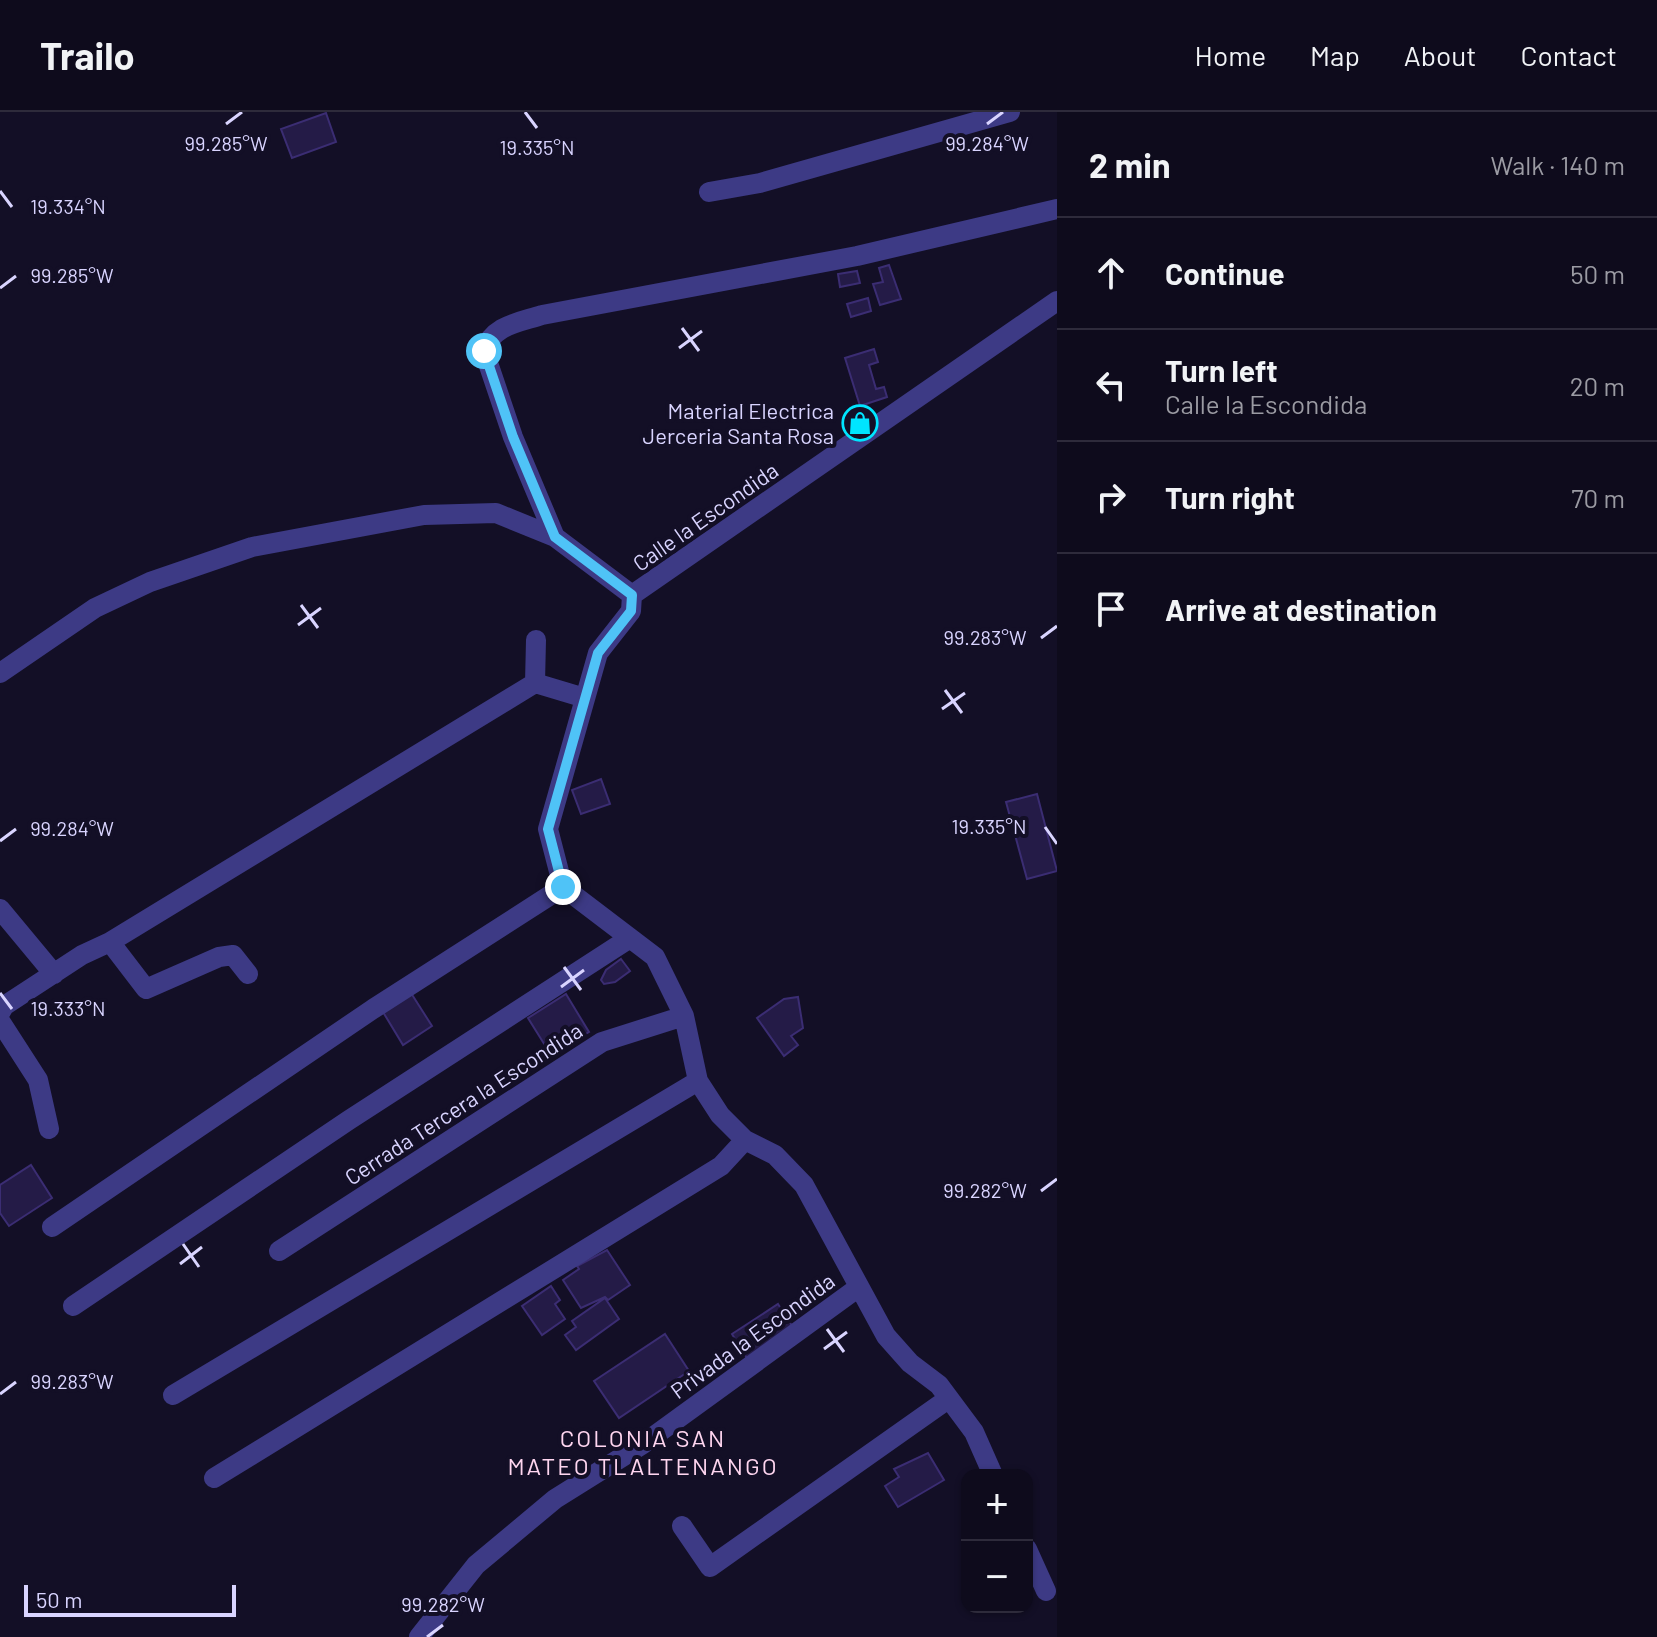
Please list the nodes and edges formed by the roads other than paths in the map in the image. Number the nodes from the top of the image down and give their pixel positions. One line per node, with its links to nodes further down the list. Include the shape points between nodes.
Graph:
1 (1010, 112): 2 (street, via 760,183)
2 (709, 192)
3 (1057, 209): 5 (street, via 857,256 542,315 503,327 488,337 484,351 521,460)
4 (1057, 301): 6 (street, Calle la Escondida)
5 (555, 537): 6 (street, Calle la Escondida); 8 (street, Calle la Escondida, via 496,513 471,511 252,547 150,582 95,608)
6 (632, 595): 10 (street, via 631,611 598,653)
7 (536, 640): 9 (street)
8 (0, 673)
9 (535, 683): 10 (street); 14 (street)
10 (585, 698): 11 (street, via 548,829)
11 (563, 887): 13 (street); 23 (street)
12 (0, 909): 15 (street)
13 (630, 938): 18 (street, via 655,957); 26 (street)
14 (110, 942): 15 (street); 16 (street, via 146,989 219,957 233,955)
15 (54, 974): 17 (street)
16 (248, 974)
17 (0, 1013)
18 (684, 1016): 20 (street); 24 (street, Cerrada Tercera la Escondida, via 602,1042)
19 (0, 1021): 21 (street, via 38,1080)
20 (698, 1081): 22 (street); 27 (street)
21 (49, 1129)
22 (745, 1140): 25 (street, via 775,1155 804,1185); 30 (street, via 721,1166)
23 (52, 1227)
24 (279, 1251)
25 (859, 1287): 28 (street, via 886,1336); 34 (street, Privada la Escondida, via 643,1444 555,1499 476,1565)
26 (73, 1306)
27 (173, 1395)
28 (948, 1399): 29 (street, via 974,1432); 31 (street, via 710,1567)
29 (990, 1469)
30 (214, 1478)
31 (682, 1526)
32 (1033, 1562): 33 (street)
33 (1046, 1591)
34 (419, 1637)

